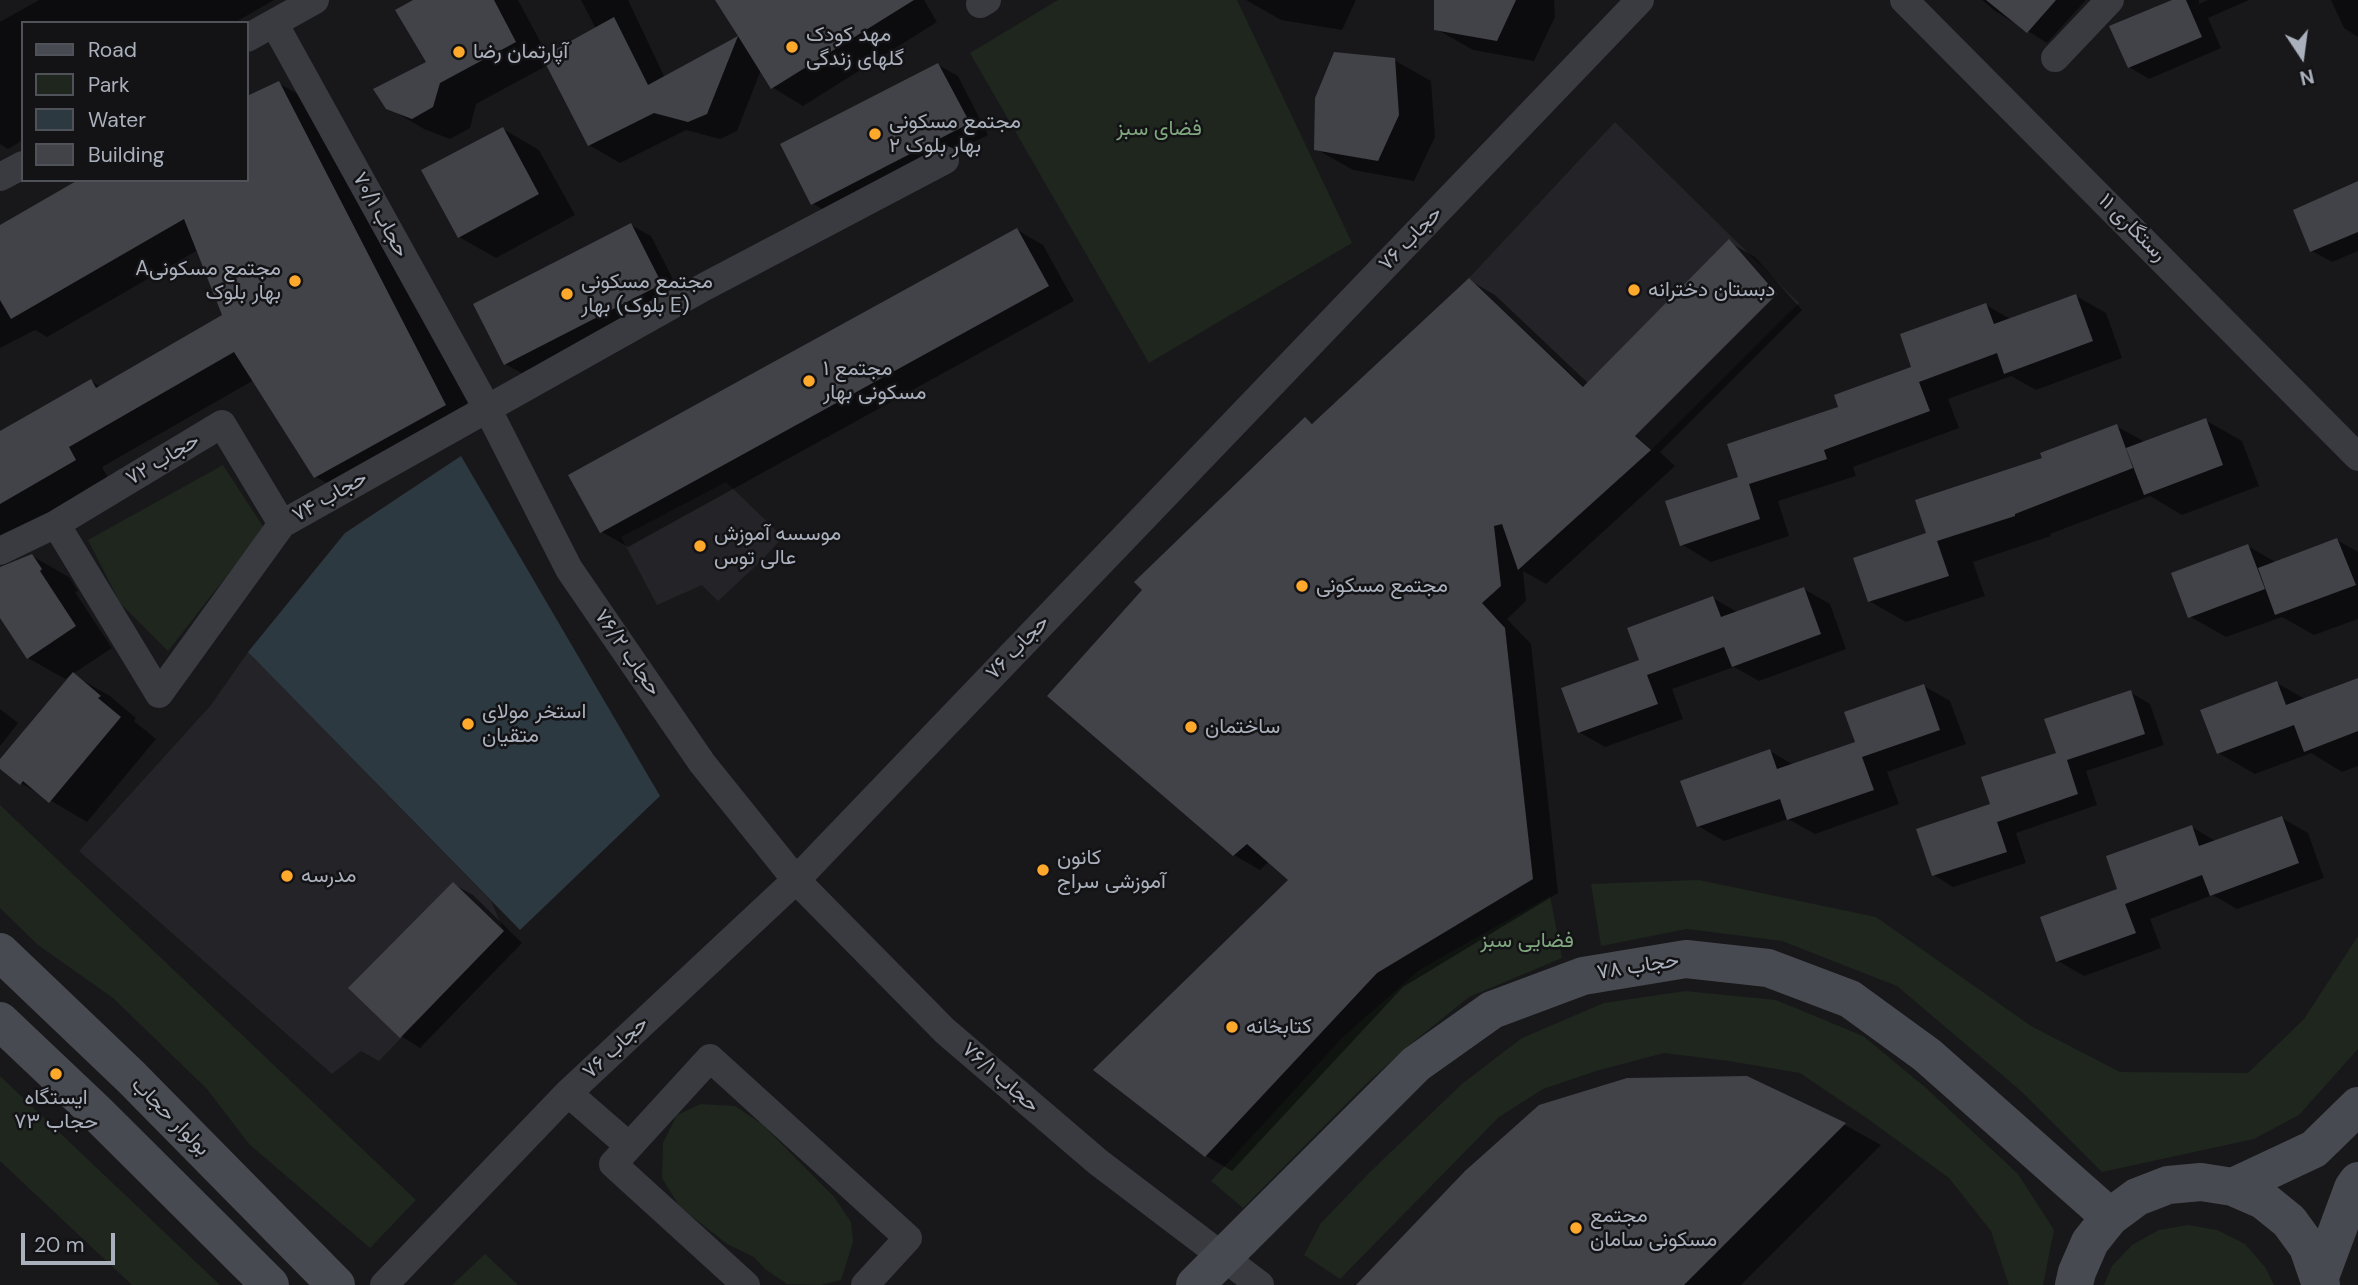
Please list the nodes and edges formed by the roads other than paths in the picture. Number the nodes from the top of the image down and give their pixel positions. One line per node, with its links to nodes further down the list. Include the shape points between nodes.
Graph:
1 (315, 0): 5 (street)
2 (1640, 0): 16 (street, حجاب ۷۶)
3 (1904, 0): 12 (street, رستگاری ۱۱)
4 (2110, 0): 7 (street)
5 (274, 23): 6 (street); 11 (street, حجاب ۷۰/۱)
6 (248, 37)
7 (2055, 58)
8 (945, 160): 11 (street, حجاب ۷۴)
9 (21, 165): 10 (street)
10 (0, 177)
11 (487, 408): 14 (street, حجاب ۷۴); 16 (street, حجاب ۷۶/۲, via 569,569 702,763)
12 (2358, 457)
13 (55, 524): 14 (street, حجاب ۷۲, via 222,424); 14 (street, حجاب ۷۴, via 159,694); 15 (street, حجاب ۷۲)
14 (282, 524)
15 (0, 551)
16 (796, 880): 20 (street, حجاب ۷۶); 27 (street, حجاب ۷۶/۱, via 945,1031 1098,1162)
17 (0, 953): 19 (street, بولوار حجاب)
18 (0, 1021): 22 (street)
19 (131, 1077): 22 (street); 30 (street, بولوار حجاب)
20 (568, 1093): 23 (street); 31 (street, حجاب ۷۶)
21 (2358, 1106): 25 (street, via 2314,1149)
22 (95, 1111): 29 (street)
23 (629, 1146): 32 (street, via 613,1164); 33 (street, via 710,1058 908,1238)
24 (2358, 1181): 28 (street)
25 (2233, 1186): 26 (street, via 2168,1185 2137,1197); 28 (street, via 2263,1200 2289,1221 2308,1247)
26 (2110, 1217): 27 (street, حجاب ۷۸, via 1927,1055 1850,999 1768,968 1686,959 1583,976 1492,1010 1416,1065); 36 (street, via 2090,1242)
27 (1223, 1256): 34 (street, حجاب ۷۸); 35 (street, حجاب ۷۶/۱)
28 (2320, 1281)
29 (270, 1285)
30 (336, 1285)
31 (384, 1285)
32 (746, 1285)
33 (865, 1285)
34 (1195, 1285)
35 (1260, 1285)
36 (2074, 1285)

